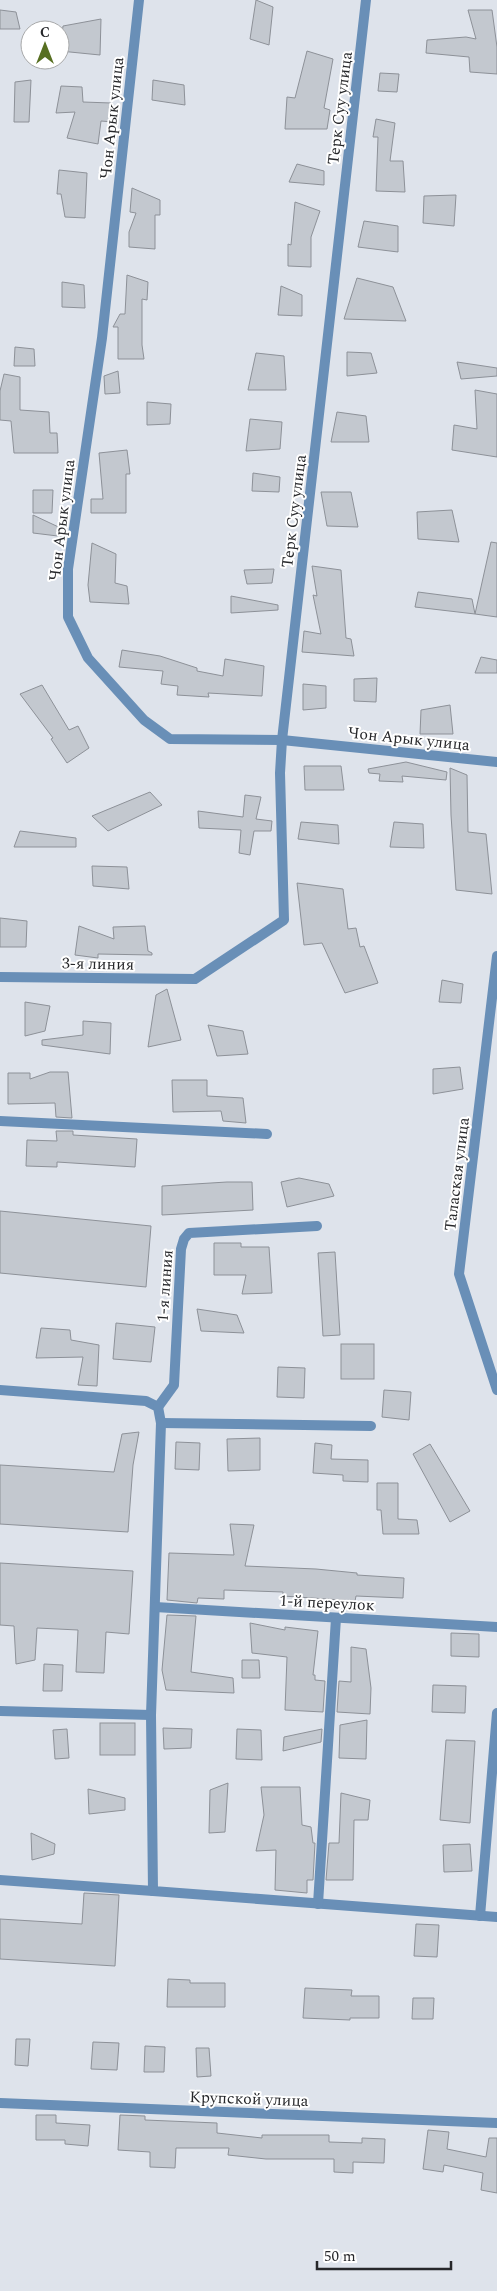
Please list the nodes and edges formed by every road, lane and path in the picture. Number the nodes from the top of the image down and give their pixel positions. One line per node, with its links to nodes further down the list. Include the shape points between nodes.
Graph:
1 (139, 0): 3 (street, Чон Арык улица, via 102,338 68,569 68,617 88,658 144,720 170,739)
2 (366, 0): 3 (street, Терк Суу улица)
3 (282, 740): 4 (street, Чон Арык улица); 7 (street, Терк Суу улица, via 284,920)
4 (497, 762)
5 (497, 956): 12 (street, Талаская улица, via 459,1274)
6 (0, 977): 7 (street, 3-я линия)
7 (195, 979)
8 (0, 1121): 9 (street)
9 (267, 1134)
10 (317, 1226): 13 (street, 1-я линия, via 189,1233 181,1249 174,1385)
11 (0, 1390): 13 (street, via 146,1401)
12 (497, 1390)
13 (158, 1407): 14 (street)
14 (161, 1423): 15 (street); 16 (street)
15 (371, 1426)
16 (155, 1607): 17 (street, 1-й переулок); 21 (street)
17 (336, 1618): 18 (street, 1-й переулок); 24 (street)
18 (497, 1627)
19 (0, 1711): 21 (street)
20 (497, 1713): 25 (street)
21 (151, 1715): 23 (street)
22 (0, 1880): 23 (street)
23 (153, 1891): 24 (street)
24 (318, 1904): 25 (street)
25 (480, 1916): 26 (street)
26 (497, 1917)
27 (0, 2103): 28 (street, Крупской улица)
28 (497, 2123)

